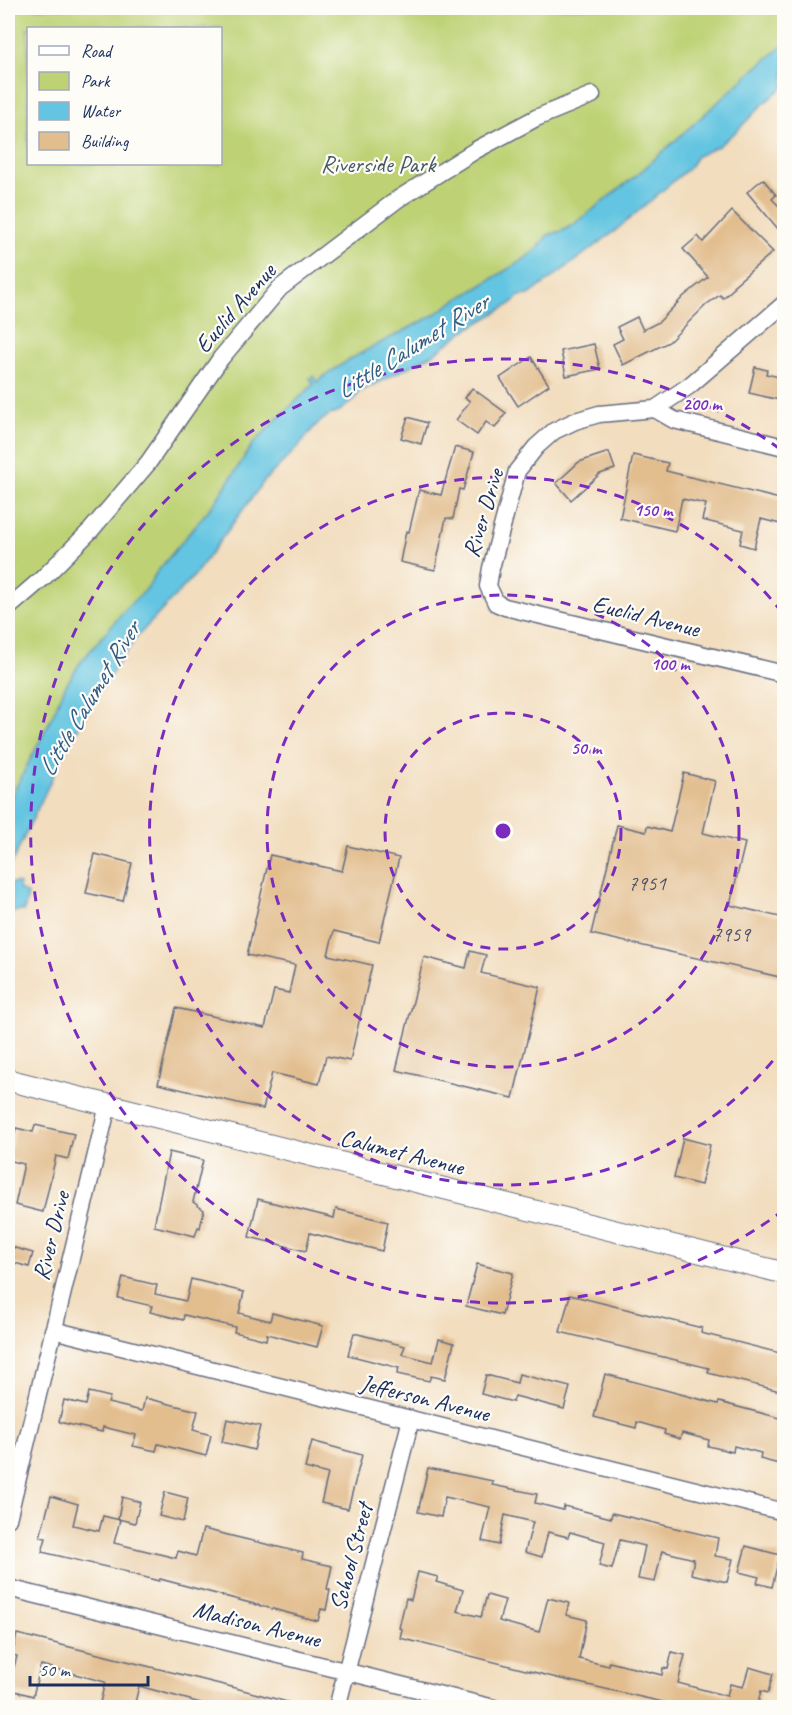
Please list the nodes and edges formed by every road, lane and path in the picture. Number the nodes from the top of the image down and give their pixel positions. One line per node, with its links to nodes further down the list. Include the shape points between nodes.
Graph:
1 (592, 95): 6 (street, Euclid Avenue, via 536,118 476,150 398,199 280,288 221,358 148,462 91,530)
2 (784, 304): 3 (street, via 689,386)
3 (655, 410): 4 (street, via 674,420); 5 (street, River Drive, via 598,414 575,421 554,431 536,447 518,471 491,568 488,586)
4 (784, 447)
5 (496, 603): 7 (street, Euclid Avenue)
6 (8, 608)
7 (784, 674)
8 (8, 1080): 9 (main road, Calumet Avenue)
9 (108, 1105): 10 (main road, Calumet Avenue); 11 (street, River Drive)
10 (784, 1273)
11 (53, 1330): 12 (street, Jefferson Avenue); 14 (street, River Drive)
12 (411, 1419): 13 (street, Jefferson Avenue); 16 (street, School Street)
13 (784, 1512)
14 (8, 1519)
15 (8, 1588): 16 (street, Madison Avenue)
16 (346, 1671): 17 (street, School Street); 18 (street, Madison Avenue)
17 (337, 1707)
18 (494, 1707)

